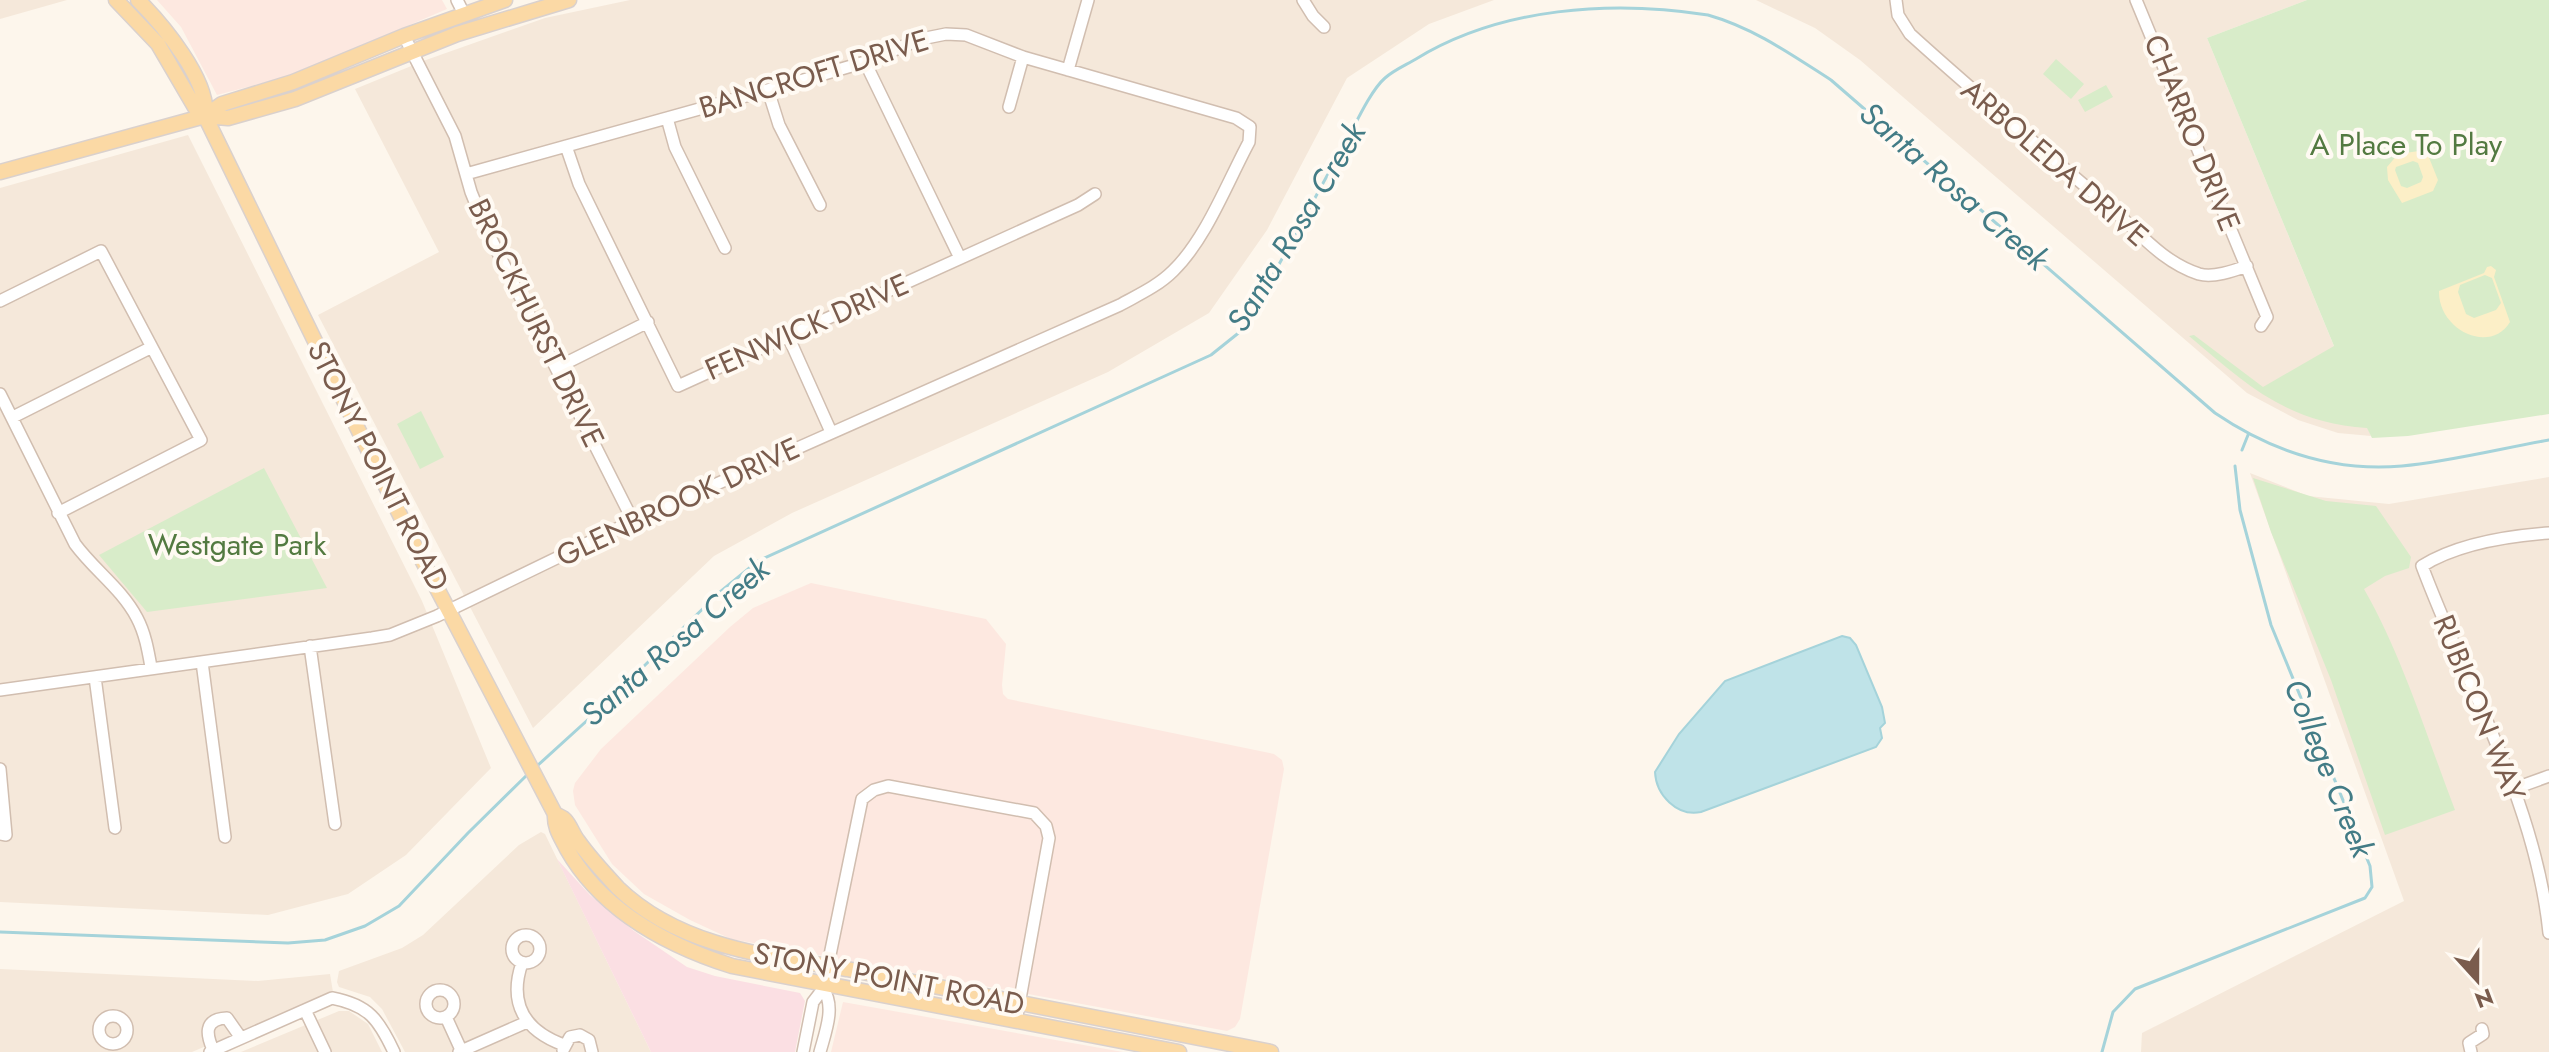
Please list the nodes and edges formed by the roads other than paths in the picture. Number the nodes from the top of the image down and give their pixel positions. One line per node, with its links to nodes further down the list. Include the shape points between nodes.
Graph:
1 (116, 0): 19 (main road, STONY POINT ROAD, via 158,44)
2 (138, 0): 19 (main road, STONY POINT ROAD, via 183,54 207,104)
3 (457, 0): 10 (street)
4 (505, 0): 10 (main road)
5 (569, 0): 13 (main road)
6 (1088, 0): 16 (street)
7 (1303, 0): 11 (street)
8 (1896, 0): 29 (street, ARBOLEDA DRIVE, via 1910,34 2158,253 2201,275)
9 (2136, 0): 29 (street, CHARRO DRIVE)
10 (464, 14): 12 (main road)
11 (1324, 27)
12 (404, 36): 13 (street, BROCKHURST DRIVE); 19 (main road, via 293,82 222,104)
13 (410, 52): 19 (main road, via 295,99 228,118); 24 (street, BROCKHURST DRIVE, via 448,121)
14 (1023, 57): 15 (street, BANCROFT DRIVE, via 966,35 946,34); 16 (street, BANCROFT DRIVE); 18 (street)
15 (865, 62): 17 (street, BANCROFT DRIVE); 28 (street)
16 (1068, 70): 21 (street, BANCROFT DRIVE, via 1236,118)
17 (768, 90): 20 (street, BANCROFT DRIVE); 26 (street, via 779,125)
18 (1009, 107)
19 (205, 116): 23 (main road); 42 (main road, STONY POINT ROAD)
20 (667, 118): 22 (street, BANCROFT DRIVE); 27 (street, via 675,147)
21 (1250, 127): 38 (street, GLENBROOK DRIVE, via 1249,142 1199,236 1153,287)
22 (566, 146): 24 (street, BANCROFT DRIVE); 31 (street, FENWICK DRIVE, via 579,184)
23 (0, 172)
24 (466, 174): 35 (street, BROCKHURST DRIVE, via 486,229)
25 (1095, 194): 28 (street, FENWICK DRIVE)
26 (820, 205)
27 (725, 248)
28 (960, 258): 33 (street, FENWICK DRIVE)
29 (2247, 266): 32 (street, CHARRO DRIVE, via 2267,317)
30 (0, 301): 34 (street, via 101,251)
31 (648, 322): 33 (street, FENWICK DRIVE, via 678,386); 35 (street)
32 (2261, 326)
33 (788, 336): 38 (street)
34 (150, 348): 37 (street); 39 (street, via 201,440)
35 (556, 368): 40 (street, BROCKHURST DRIVE)
36 (0, 394): 37 (street)
37 (13, 417): 39 (street)
38 (831, 432): 40 (street, GLENBROOK DRIVE)
39 (58, 513): 45 (street, via 88,563 138,618)
40 (633, 521): 42 (street, GLENBROOK DRIVE)
41 (2549, 533): 50 (street, RUBICON WAY, via 2438,556 2422,566)
42 (450, 610): 43 (street, GLENBROOK DRIVE, via 390,635); 51 (main road, STONY POINT ROAD)
43 (310, 646): 44 (street, GLENBROOK DRIVE); 52 (street)
44 (202, 662): 45 (street, GLENBROOK DRIVE); 55 (street)
45 (151, 667): 46 (street, GLENBROOK DRIVE)
46 (95, 677): 47 (street, GLENBROOK DRIVE); 53 (street)
47 (0, 690)
48 (0, 769): 54 (street, via 6,835)
49 (2549, 776): 50 (street)
50 (2513, 789): 56 (street, RUBICON WAY, via 2537,859)
51 (555, 814): 58 (main road, STONY POINT ROAD, via 564,818 620,889 675,927 740,950); 59 (main road, STONY POINT ROAD, via 554,824 585,876 645,929 694,954)
52 (335, 824)
53 (115, 828)
54 (0, 834)
55 (225, 837)
56 (2549, 933)
57 (522, 963): 64 (street, via 518,1000)
58 (827, 966): 59 (street); 60 (main road, STONY POINT ROAD); 60 (street, via 862,799 874,790 888,786 1034,813 1049,838)
59 (823, 986): 63 (main road, STONY POINT ROAD); 73 (street, via 813,1002); 74 (street, via 829,1007)
60 (1019, 1004): 63 (street); 76 (main road, STONY POINT ROAD)
61 (305, 1010): 66 (street); 69 (street); 70 (street, via 332,998 352,1001 382,1027)
62 (446, 1017): 71 (street)
63 (1016, 1021): 75 (main road, STONY POINT ROAD)
64 (527, 1022): 67 (street); 71 (street)
65 (2482, 1029): 77 (street, via 2483,1034 2469,1043)
66 (241, 1038): 68 (street); 68 (street, via 232,1021 219,1018 206,1035)
67 (563, 1048): 72 (street, via 570,1037 580,1035 589,1040)
68 (212, 1052)
69 (325, 1052)
70 (394, 1052)
71 (461, 1052)
72 (592, 1052)
73 (803, 1052)
74 (820, 1052)
75 (1179, 1052)
76 (1271, 1052)
77 (2471, 1052)

